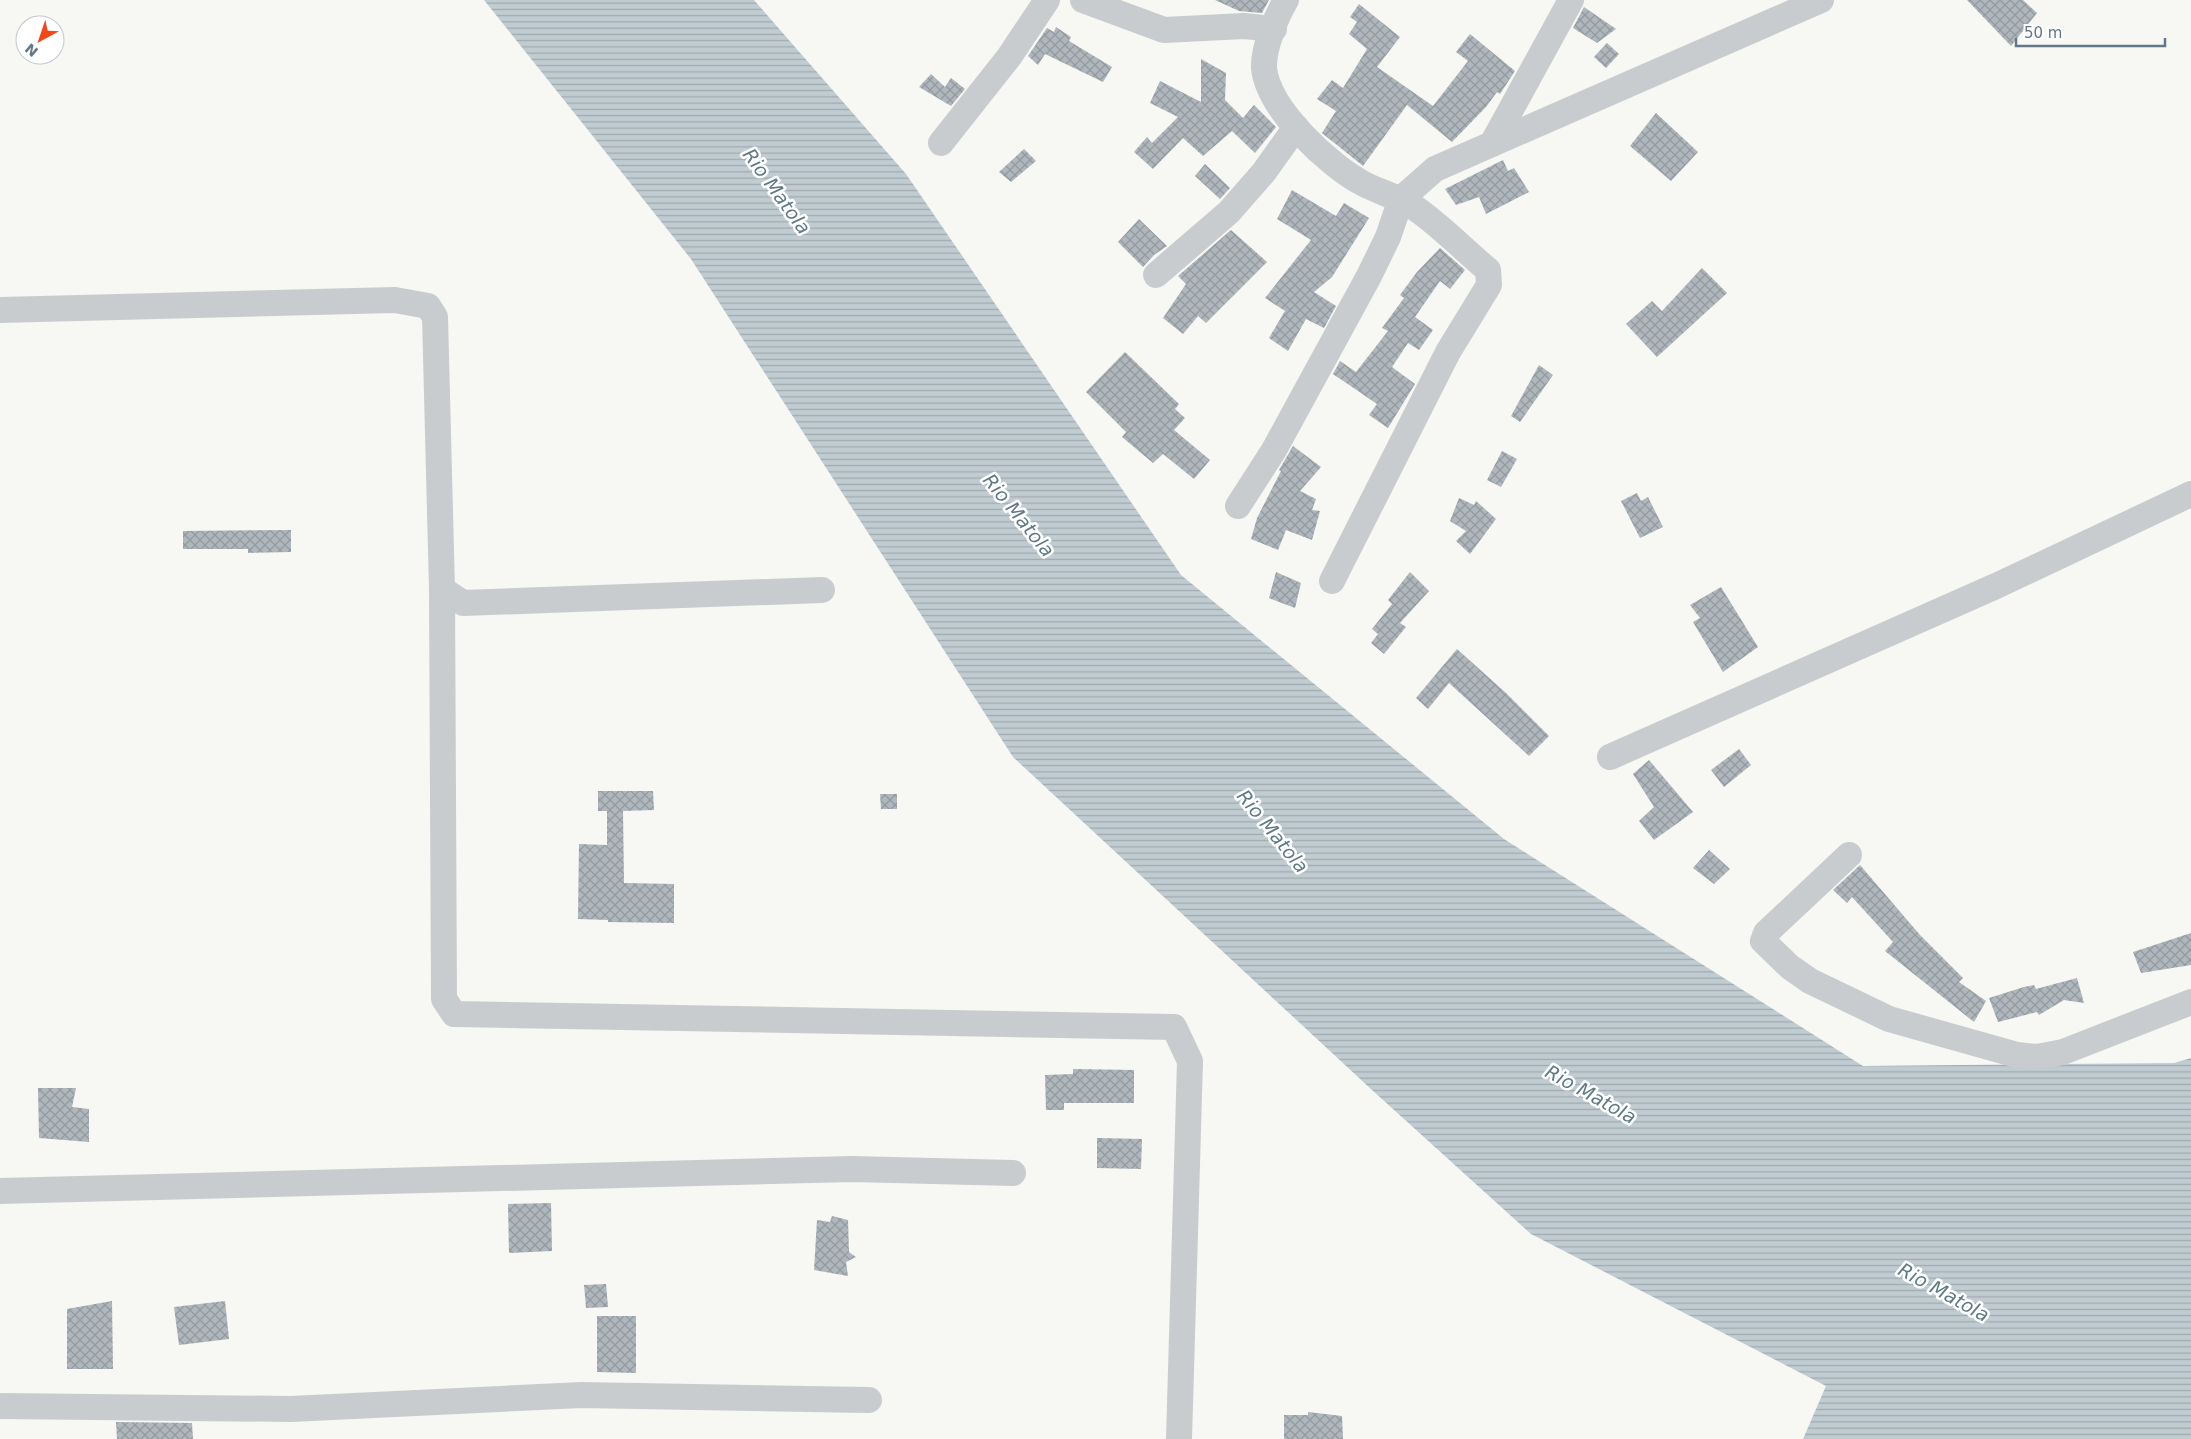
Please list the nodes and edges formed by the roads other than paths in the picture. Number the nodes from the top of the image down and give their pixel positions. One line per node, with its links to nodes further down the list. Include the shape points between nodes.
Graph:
1 (1047, 0): 8 (street, via 1009,57)
2 (1083, 0): 6 (street, via 1164,30 1244,26)
3 (1286, 0): 6 (street)
4 (1571, 0): 9 (street)
5 (1821, 0): 9 (street)
6 (1274, 29): 7 (street, via 1266,52 1266,80)
7 (1296, 127): 10 (street, via 1330,160 1356,179); 11 (street, via 1264,172 1229,212)
8 (941, 143)
9 (1492, 144): 10 (street, via 1435,169)
10 (1401, 199): 14 (street, via 1388,237 1369,276 1274,450); 15 (street, via 1488,270 1489,285 1448,352)
11 (1156, 275)
12 (0, 310): 16 (street, via 395,300 428,306 435,318)
13 (2191, 494): 18 (street, via 1996,586)
14 (1238, 506)
15 (1332, 580)
16 (442, 590): 17 (street, via 462,603); 25 (street, via 444,999 454,1014 1174,1027 1190,1061)
17 (822, 590)
18 (1610, 757)
19 (1849, 855): 20 (street, via 1766,933 1763,940 1790,967 1810,981 1889,1019 2017,1055 2037,1057 2063,1052)
20 (2191, 1002)
21 (1013, 1173): 22 (street, via 852,1169)
22 (0, 1191)
23 (869, 1400): 24 (street, via 581,1395 291,1408)
24 (0, 1406)
25 (1179, 1439)

